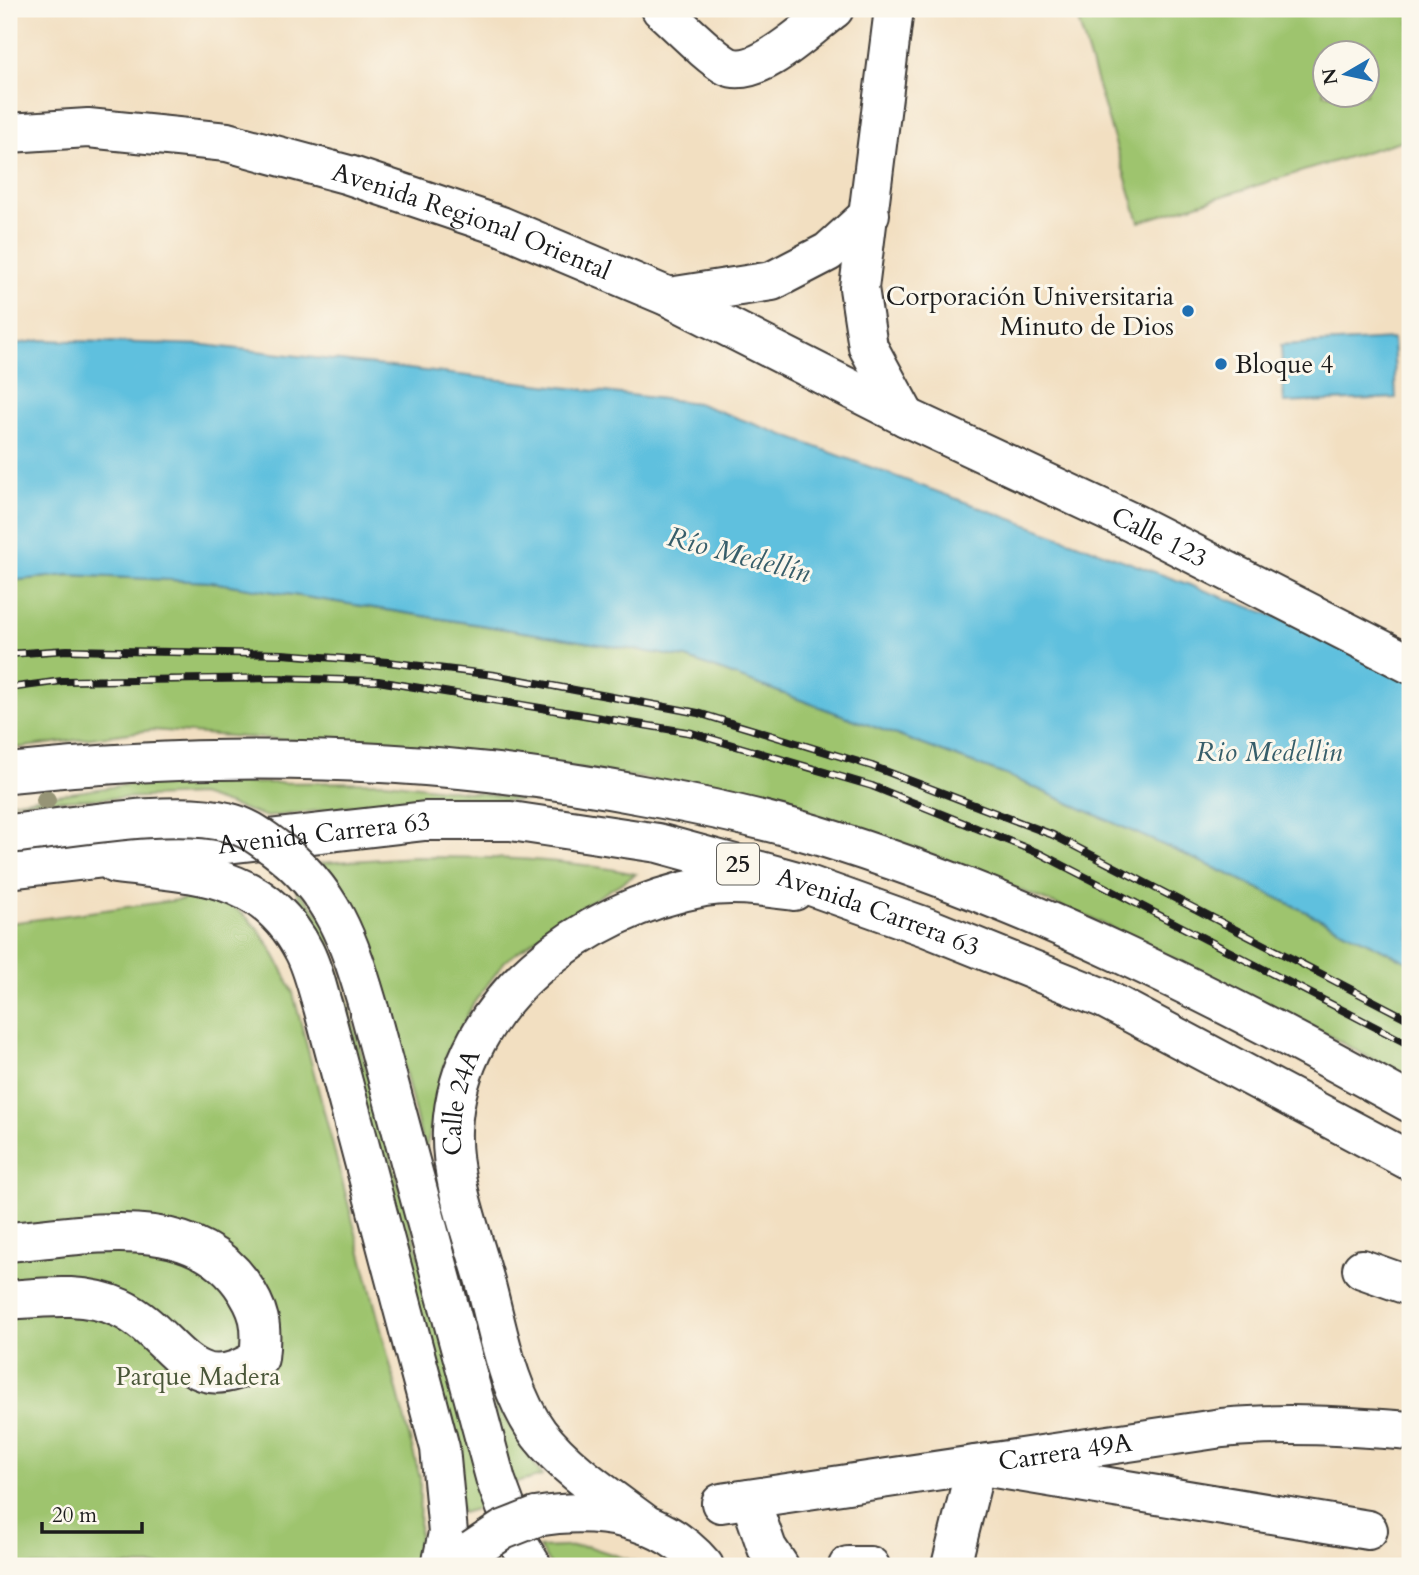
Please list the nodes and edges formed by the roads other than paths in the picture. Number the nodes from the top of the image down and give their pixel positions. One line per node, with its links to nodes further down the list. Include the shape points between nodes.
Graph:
1 (661, 9): 2 (main road, via 728,66 748,69)
2 (834, 9)
3 (894, 9): 5 (main road)
4 (9, 133): 6 (main road, Avenida Regional Oriental, via 88,128 227,142 349,175 501,226)
5 (870, 214): 6 (main road, via 828,252 772,281); 7 (main road, via 859,289 868,347)
6 (669, 297): 7 (main road, Avenida Regional Oriental)
7 (906, 417): 8 (main road, Calle 123, via 1133,523)
8 (1410, 664)
9 (9, 773): 14 (main road, Avenida Carrera 63 / 25, via 108,762 216,758 449,766 564,780 700,806 812,834 951,882 1090,939 1190,985)
10 (9, 834): 25 (main road, bridge, via 178,817 226,821 253,831 314,882 335,912 353,953 496,1481)
11 (78, 859): 12 (main road, Avenida Carrera 63 / 25); 13 (main road, Avenida Carrera 63 / 25, via 372,825 511,821 658,843); 24 (main road, via 199,874 234,883 272,906 306,953 440,1448 448,1533)
12 (9, 869)
13 (840, 897): 15 (main road, Avenida Carrera 63 / 25, via 1103,998); 22 (main road, Calle 24A, via 748,885 705,887 602,921 534,968 499,1007 476,1044 458,1091 452,1131 456,1172 518,1396 538,1433 558,1455)
14 (1410, 1103)
15 (1410, 1161)
16 (9, 1242): 19 (main road, via 113,1234 155,1234 187,1241 209,1252 234,1274 253,1300 263,1329 259,1357 239,1371 212,1376 181,1357 148,1327 94,1299 62,1295)
17 (1362, 1269): 18 (main road)
18 (1410, 1286)
19 (9, 1300)
20 (1410, 1431): 21 (main road, Carrera 49A, via 1266,1424)
21 (976, 1465): 23 (main road); 27 (main road, Carrera 49A, via 736,1501); 30 (main road)
22 (644, 1523): 24 (main road, bridge, via 602,1512 536,1517 503,1530); 26 (main road, via 673,1538)
23 (1368, 1531)
24 (457, 1561)
25 (532, 1566)
26 (704, 1566)
27 (779, 1566)
28 (848, 1566): 29 (main road)
29 (870, 1566)
30 (951, 1566)

